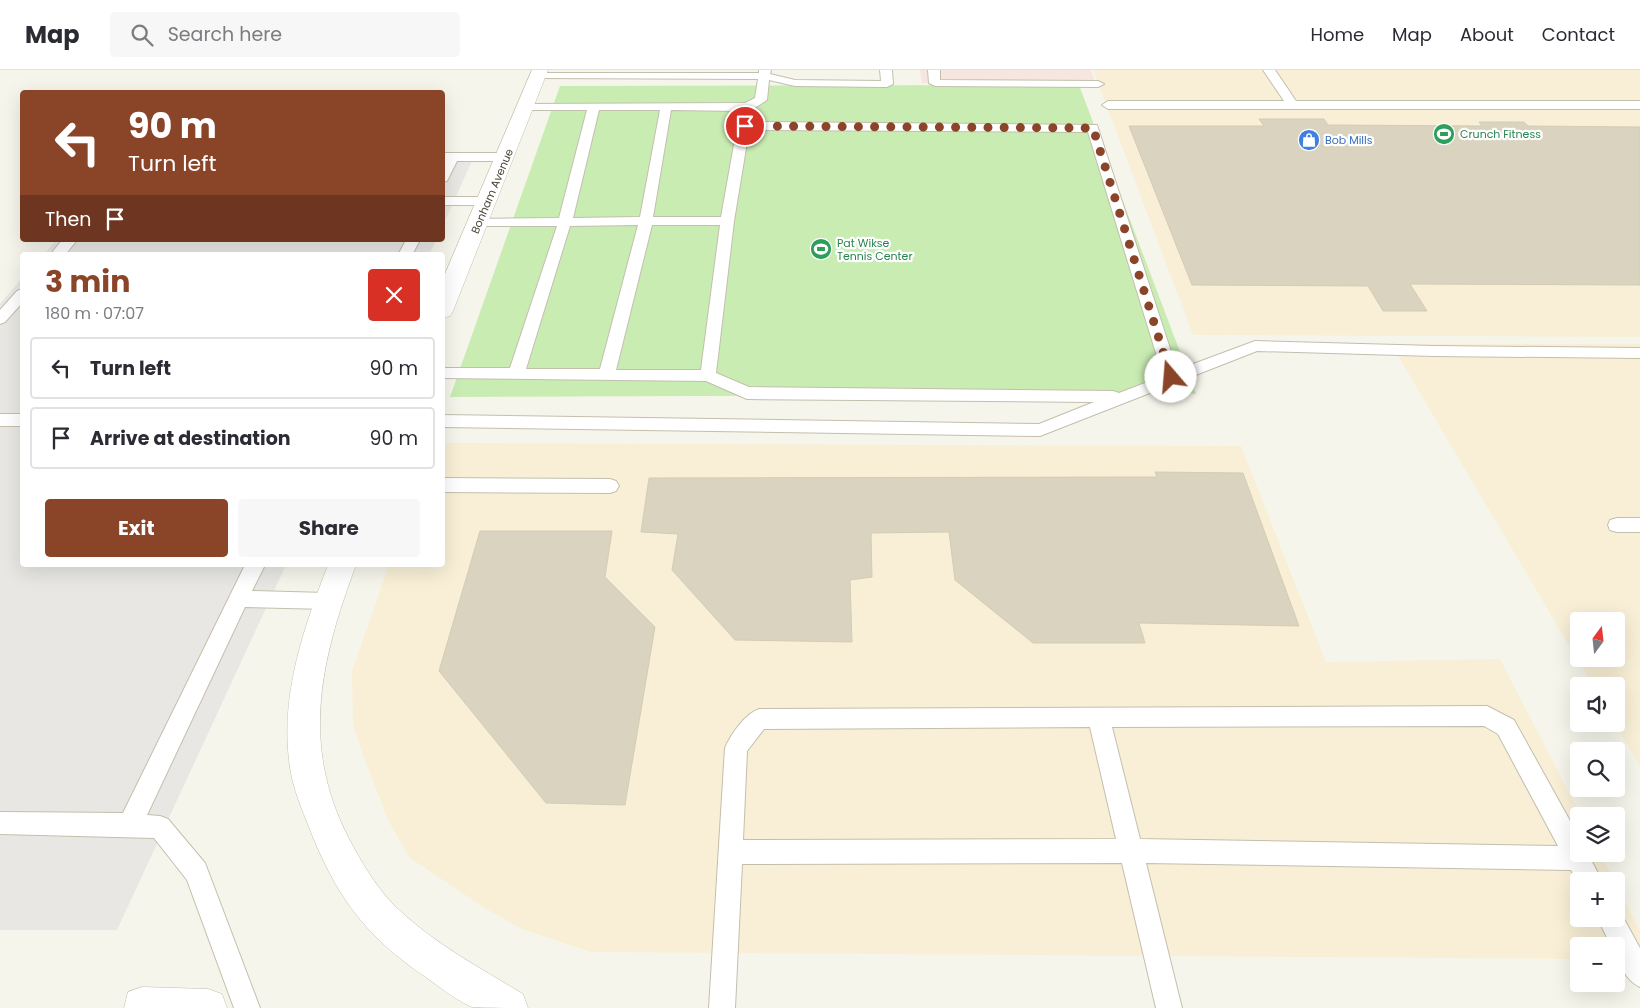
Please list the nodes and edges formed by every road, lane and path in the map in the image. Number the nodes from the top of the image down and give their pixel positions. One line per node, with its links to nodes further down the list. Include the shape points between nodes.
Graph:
1 (840, 70): 8 (lane)
2 (886, 70): 8 (lane, via 887,84)
3 (934, 70): 9 (lane, via 936,83)
4 (1091, 70): 9 (lane)
5 (1269, 70): 10 (lane)
6 (539, 72): 7 (lane); 12 (street, Bonham Avenue)
7 (765, 73): 8 (lane, via 795,83); 15 (lane, via 760,100)
8 (840, 84)
9 (1098, 84): 16 (lane)
10 (1292, 105): 11 (lane); 16 (lane)
11 (1640, 105)
12 (527, 106): 13 (lane); 19 (street, Bonham Avenue)
13 (594, 106): 14 (lane); 22 (lane)
14 (666, 107): 15 (lane); 23 (lane)
15 (747, 107): 17 (lane)
16 (1100, 116): 17 (lane); 36 (lane)
17 (745, 126): 24 (lane)
18 (448, 157): 19 (lane)
19 (506, 158): 21 (street, Bonham Avenue)
20 (445, 201): 21 (lane)
21 (488, 201): 25 (street, Bonham Avenue)
22 (565, 221): 23 (lane); 25 (lane); 33 (lane)
23 (646, 221): 24 (lane); 34 (lane)
24 (727, 221): 35 (lane)
25 (479, 222): 29 (street, Bonham Avenue)
26 (68, 242): 27 (lane)
27 (60, 252)
28 (20, 296): 30 (lane)
29 (445, 297)
30 (0, 319)
31 (1640, 353): 36 (lane, via 1255,346)
32 (445, 373): 33 (lane)
33 (516, 374): 34 (lane)
34 (607, 375): 35 (lane)
35 (708, 376): 37 (lane, via 747,393)
36 (1171, 377): 37 (lane)
37 (1121, 397): 40 (lane, via 1040,430)
38 (0, 420): 39 (lane)
39 (20, 420)
40 (445, 421)
41 (445, 485): 42 (lane)
42 (610, 486)
43 (1617, 525): 44 (lane)
44 (1640, 525)
45 (254, 567): 47 (lane)
46 (341, 567): 48 (street)
47 (239, 599): 48 (lane); 51 (lane)
48 (327, 601): 61 (street, via 313,647 303,712 305,762 322,821 347,874 384,922 434,961)
49 (1099, 718): 52 (lane, via 1487,716 1506,727); 53 (lane, via 759,719 736,748); 54 (lane)
50 (0, 823): 51 (lane)
51 (130, 825): 60 (lane, via 160,827 196,872)
52 (1570, 845)
53 (731, 852): 54 (lane); 62 (lane)
54 (1132, 852): 55 (lane); 63 (lane)
55 (1570, 858)
56 (1614, 927): 57 (lane)
57 (1640, 974)
58 (142, 1007): 59 (street)
59 (208, 1008)
60 (247, 1008)
61 (510, 1008)
62 (722, 1008)
63 (1169, 1008)

